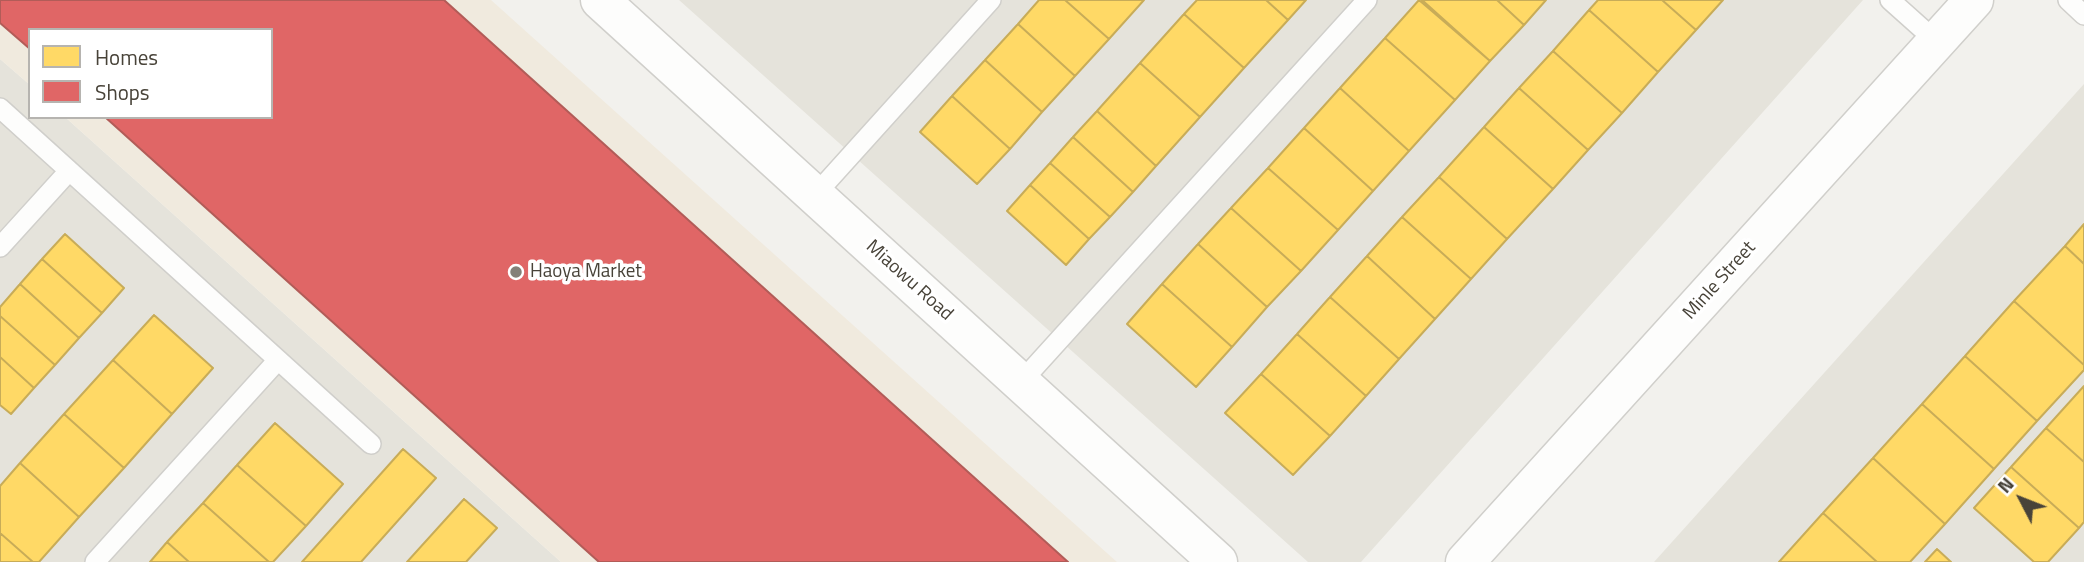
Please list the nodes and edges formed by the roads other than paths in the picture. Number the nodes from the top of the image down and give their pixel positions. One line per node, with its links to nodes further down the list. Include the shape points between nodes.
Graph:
1 (991, 0): 11 (lane)
2 (1367, 0): 14 (lane)
3 (1890, 0): 8 (lane)
4 (1975, 0): 8 (street, Minle Street)
5 (2068, 0): 7 (lane)
6 (608, 2): 11 (street, Miaowu Road)
7 (2084, 15)
8 (1937, 42): 18 (street, Minle Street)
9 (0, 108): 10 (lane)
10 (69, 171): 12 (lane); 13 (lane)
11 (814, 195): 14 (street, Miaowu Road)
12 (0, 247)
13 (278, 360): 15 (lane); 16 (lane)
14 (1021, 382): 17 (street, Miaowu Road)
15 (371, 444)
16 (95, 562)
17 (1218, 562)
18 (1465, 562)

